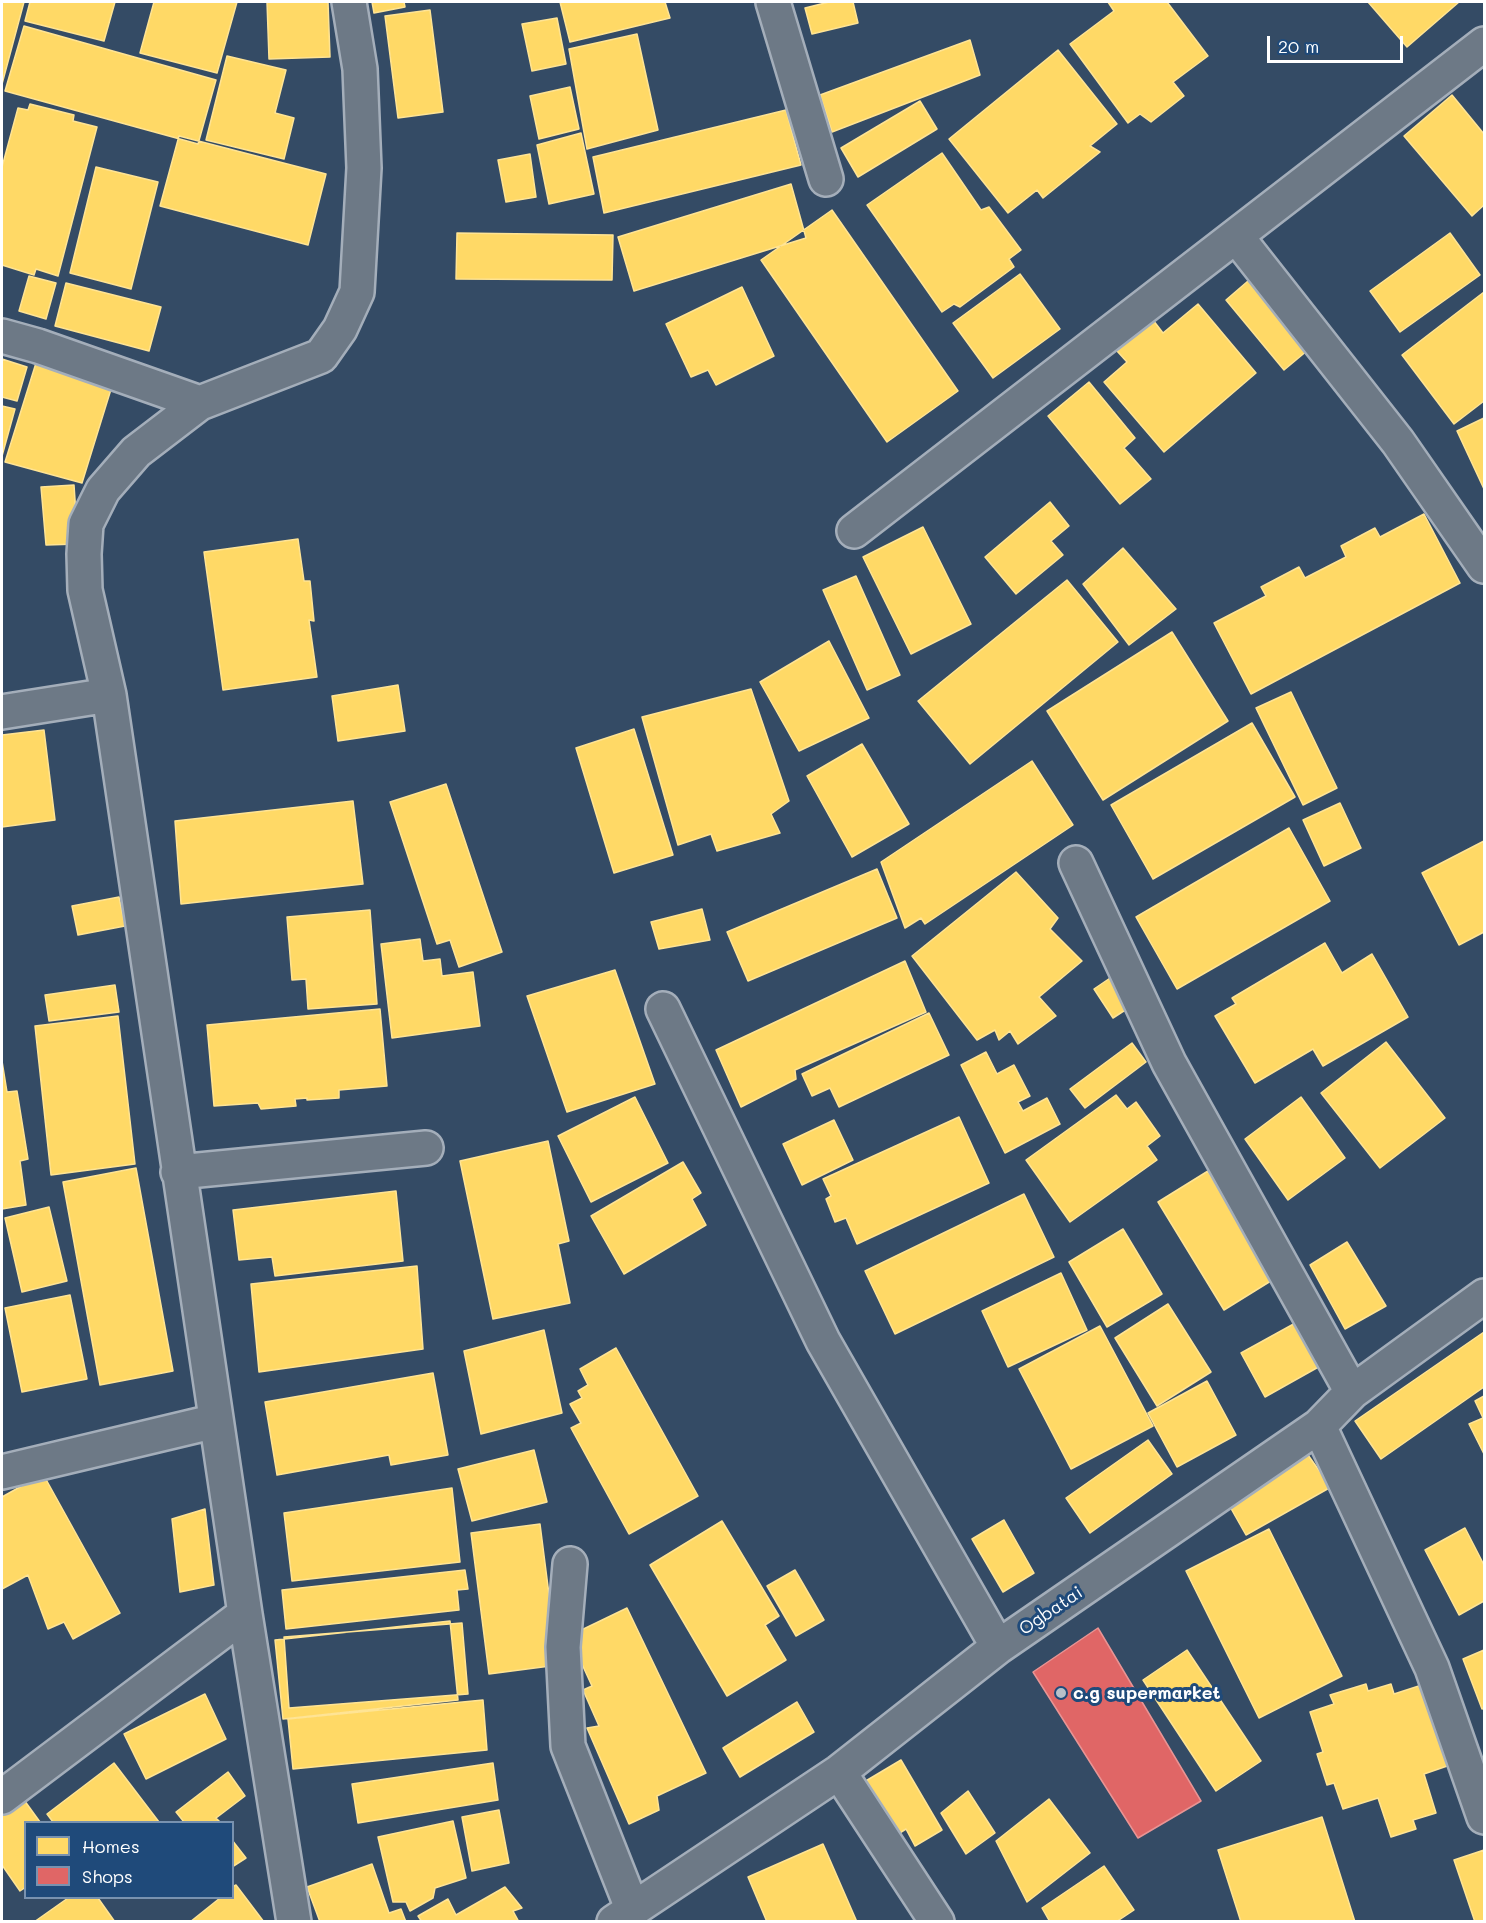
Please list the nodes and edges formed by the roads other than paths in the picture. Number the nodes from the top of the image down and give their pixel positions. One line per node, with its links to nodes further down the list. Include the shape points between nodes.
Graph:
1 (349, 2): 7 (street, via 360,69 364,168 357,292 321,356)
2 (773, 2): 4 (street)
3 (1485, 44): 5 (street)
4 (826, 179)
5 (1236, 236): 8 (street); 9 (street, via 1398,442)
6 (2, 336): 7 (street)
7 (200, 403): 10 (street, via 136,452 104,490 86,524 85,590)
8 (854, 531)
9 (1485, 566)
10 (109, 694): 11 (street); 15 (street)
11 (2, 712)
12 (1076, 863): 17 (street, via 1169,1063)
13 (663, 1009): 23 (street, via 823,1341)
14 (426, 1148): 15 (street)
15 (178, 1172): 18 (street)
16 (1485, 1296): 17 (street, Ogbatai)
17 (1352, 1392): 19 (street, Ogbatai)
18 (216, 1420): 20 (street); 22 (street)
19 (1319, 1426): 23 (street, Ogbatai); 26 (street, via 1432,1668)
20 (2, 1472)
21 (570, 1564): 27 (street, via 563,1647 568,1746)
22 (245, 1614): 25 (street); 28 (street)
23 (998, 1647): 24 (street, Ogbatai)
24 (839, 1772): 27 (street, Ogbatai); 29 (street)
25 (2, 1797)
26 (1485, 1817)
27 (618, 1918)
28 (294, 1922)
29 (937, 1922)

